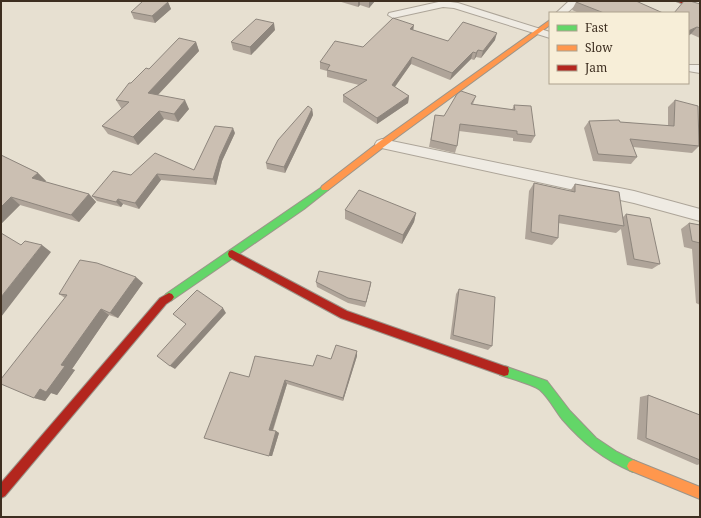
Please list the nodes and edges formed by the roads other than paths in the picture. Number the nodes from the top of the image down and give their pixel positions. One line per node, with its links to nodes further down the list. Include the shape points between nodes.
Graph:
1 (575, 1): 4 (street)
2 (679, 1): 3 (street)
3 (700, 8)
4 (562, 12)
5 (393, 15): 7 (street, via 450,4)
6 (549, 23): 7 (street)
7 (539, 32): 8 (street); 11 (street)
8 (549, 35)
9 (689, 68): 10 (street)
10 (700, 69)
11 (382, 144): 12 (street, via 634,197); 13 (street, via 301,207)
12 (700, 215)
13 (232, 254): 14 (street, via 163,301); 15 (street, via 344,315 543,385 579,429 612,455)
14 (1, 492)
15 (700, 493)

